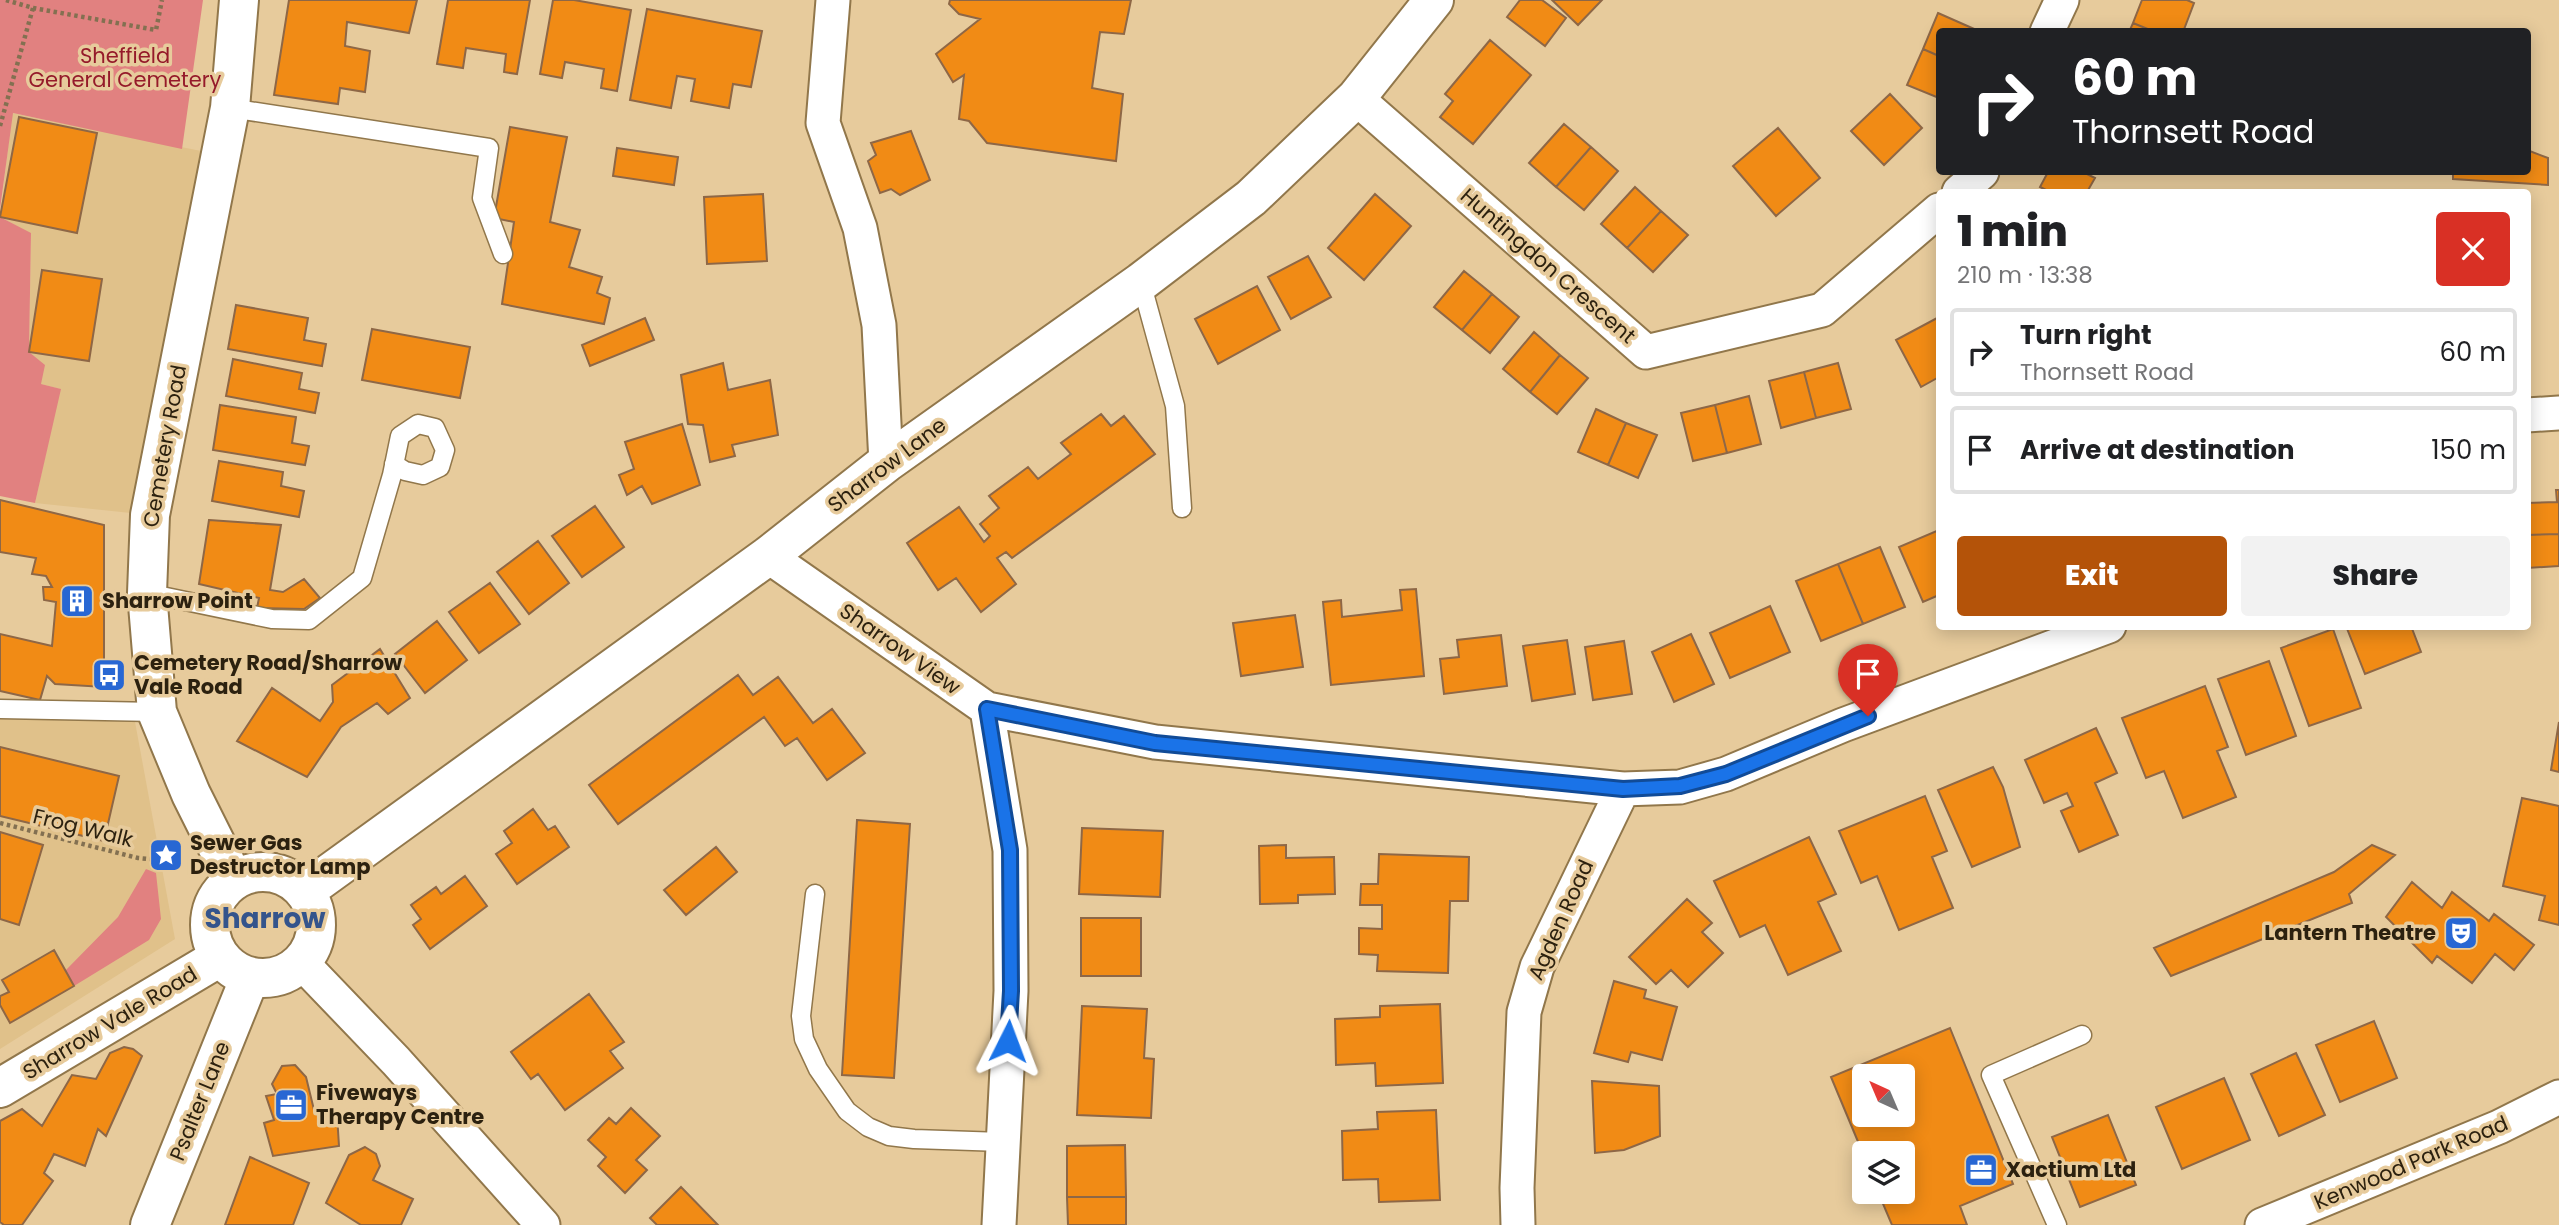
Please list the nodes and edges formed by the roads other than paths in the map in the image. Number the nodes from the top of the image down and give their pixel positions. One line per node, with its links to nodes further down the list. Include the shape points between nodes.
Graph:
1 (239, 0): 7 (street, Cemetery Road)
2 (833, 0): 15 (street, via 824,123 860,228 879,325)
3 (1434, 0): 6 (street, Sharrow Lane)
4 (2062, 0): 5 (street)
5 (2049, 28)
6 (1356, 98): 10 (street, Huntingdon Crescent, via 1646,352 1822,310); 12 (street, Sharrow Lane, via 1251,198)
7 (230, 108): 11 (lane, via 489,148 482,198); 19 (street, Cemetery Road, via 150,515)
8 (1979, 175): 9 (street)
9 (1962, 189)
10 (1936, 213)
11 (502, 254)
12 (1141, 282): 15 (street, Sharrow Lane); 17 (lane, via 1175,406)
13 (2559, 413): 14 (street)
14 (2531, 415)
15 (886, 463): 18 (street, Sharrow Lane)
16 (394, 464): 19 (lane, via 362,578 309,620 272,619)
17 (1182, 508)
18 (768, 556): 22 (street, Sharrow View); 26 (street, Sharrow Lane)
19 (147, 593): 23 (street, Cemetery Road)
20 (2098, 630): 24 (street, via 1726,774 1680,786)
21 (0, 709): 23 (lane)
22 (987, 709): 24 (street, via 1155,743); 33 (street, via 1010,850 1011,991)
23 (157, 712): 25 (street, Cemetery Road)
24 (1623, 789): 37 (street, Agden Road, via 1537,967 1524,1012)
25 (233, 880): 26 (street, via 271,872 290,878); 29 (street, via 213,907 210,925 213,942)
26 (305, 891): 28 (street, via 317,927)
27 (815, 894): 33 (lane, via 801,1016 804,1039 818,1069 848,1111 889,1136)
28 (301, 962): 29 (street, via 269,978); 35 (street)
29 (235, 967): 31 (street, Sharrow Vale Road); 34 (street, Psalter Lane)
30 (2082, 1035): 38 (lane, via 1991,1075)
31 (0, 1088)
32 (2559, 1097): 39 (street, Kenwood Park Road, via 2499,1127)
33 (1002, 1142): 36 (street)
34 (150, 1225)
35 (543, 1225)
36 (999, 1225)
37 (1518, 1225)
38 (2057, 1225)
39 (2262, 1225)

